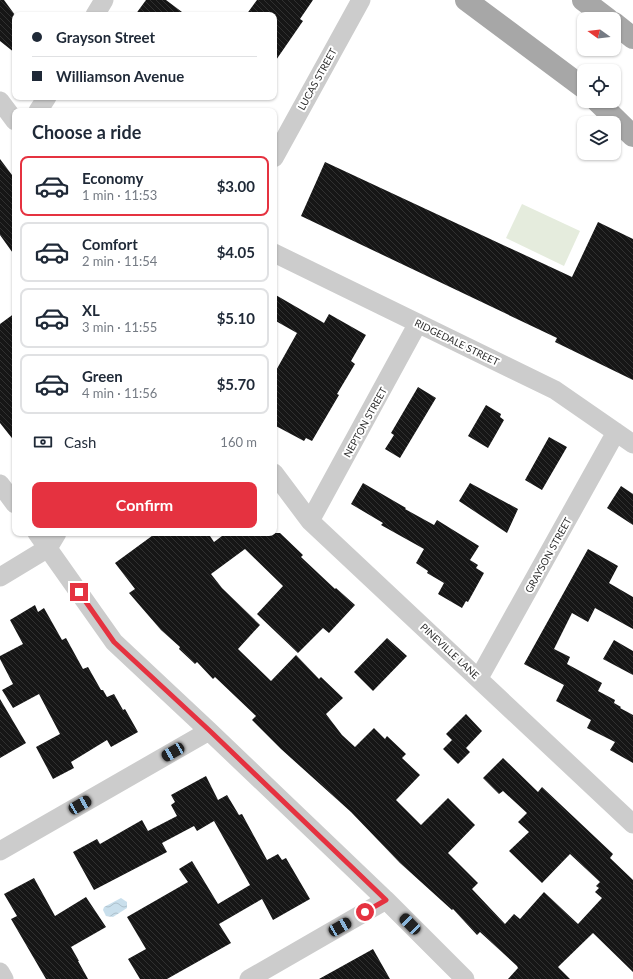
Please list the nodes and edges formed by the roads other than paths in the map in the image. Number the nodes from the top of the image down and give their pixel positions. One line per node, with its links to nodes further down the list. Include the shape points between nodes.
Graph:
1 (104, 0): 5 (street)
2 (361, 0): 14 (street, LUCAS STREET)
3 (466, 0): 9 (main road)
4 (583, 0): 6 (main road)
5 (97, 12)
6 (599, 12)
7 (621, 29): 8 (main road)
8 (633, 38)
9 (577, 83)
10 (0, 101): 12 (street)
11 (604, 108): 13 (main road)
12 (12, 117)
13 (633, 136)
14 (277, 153)
15 (277, 254): 16 (street, RIDGEDALE STREET)
16 (418, 323): 17 (street, RIDGEDALE STREET, via 555,390); 22 (street, NEPTON STREET)
17 (616, 432): 18 (street, RIDGEDALE STREET); 26 (street, GRAYSON STREET)
18 (633, 444)
19 (277, 477): 22 (street, PINEVILLE LANE)
20 (0, 484): 21 (street)
21 (12, 500)
22 (310, 520): 26 (street, PINEVILLE LANE)
23 (43, 536): 24 (street)
24 (52, 541): 25 (street); 27 (street, via 114,642)
25 (0, 577)
26 (480, 678): 28 (street, PINEVILLE LANE)
27 (210, 731): 29 (street); 30 (street)
28 (633, 824)
29 (0, 851)
30 (386, 900): 33 (street); 34 (street)
31 (0, 972): 32 (street)
32 (4, 979)
33 (249, 979)
34 (465, 979)

